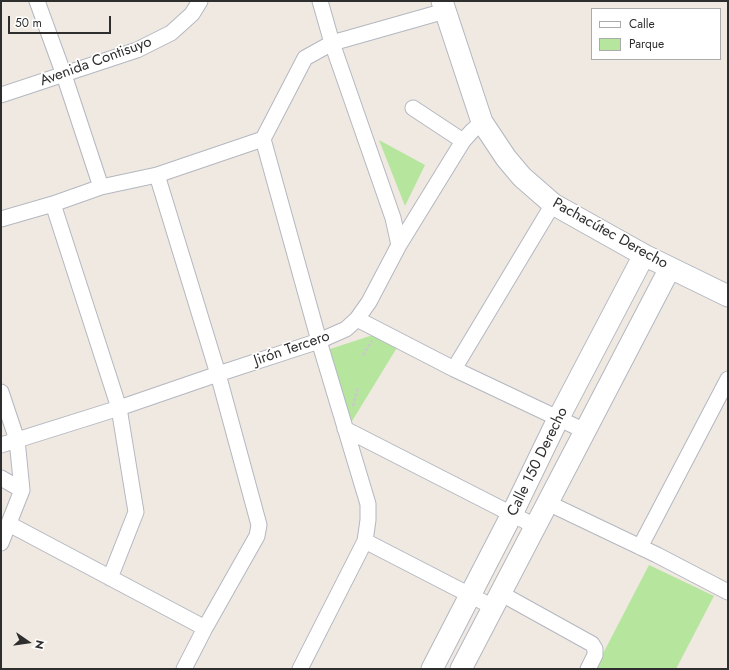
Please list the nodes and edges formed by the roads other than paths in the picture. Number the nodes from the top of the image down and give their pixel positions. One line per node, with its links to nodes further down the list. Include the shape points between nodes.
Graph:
1 (37, 1): 6 (street)
2 (200, 1): 6 (street, Avenida Contisuyo, via 192,14 172,33 137,50)
3 (320, 1): 5 (street)
4 (443, 6): 5 (street); 9 (street, Pachacútec Derecho)
5 (332, 43): 10 (street, via 305,58); 17 (street)
6 (64, 75): 7 (street, Avenida Contisuyo); 13 (street)
7 (1, 96)
8 (413, 108): 11 (street)
9 (482, 122): 11 (street, Jirón Tercero); 15 (street, Pachacútec Derecho, via 522,177)
10 (263, 139): 12 (street); 22 (street)
11 (463, 141): 17 (street, Jirón Tercero)
12 (157, 175): 13 (street); 24 (street)
13 (101, 187): 14 (street)
14 (53, 204): 16 (street); 27 (street)
15 (553, 204): 18 (street, Pachacútec Derecho); 23 (street)
16 (2, 215)
17 (400, 245): 21 (street, Jirón Tercero)
18 (644, 254): 19 (street, Pachacútec Derecho); 28 (street, Calle 150 Derecho)
19 (670, 268): 20 (street, Pachacútec Derecho); 30 (street, Calle 150 Derecho)
20 (728, 296)
21 (357, 319): 22 (street, Jirón Tercero, via 346,329); 23 (street)
22 (319, 342): 24 (street, Jirón Tercero); 29 (street)
23 (454, 369): 28 (street)
24 (218, 374): 27 (street, Jirón Tercero); 46 (street, via 259,525 257,536)
25 (728, 379): 41 (street)
26 (1, 392): 31 (street)
27 (119, 408): 31 (street, Jirón Tercero); 42 (street, via 136,512)
28 (558, 419): 30 (street); 36 (street, Calle 150 Derecho)
29 (345, 429): 36 (street); 39 (street, via 368,504)
30 (585, 431): 35 (street, Calle 150 Derecho)
31 (17, 440): 32 (street, Jirón Tercero); 34 (street)
32 (1, 445)
33 (1, 478): 34 (street)
34 (22, 490): 37 (street)
35 (548, 503): 38 (street, Calle 150 Derecho); 41 (street)
36 (512, 514): 38 (street); 44 (street, Calle 150 Derecho)
37 (9, 524): 40 (street); 42 (street)
38 (535, 526): 45 (street, Calle 150 Derecho)
39 (365, 541): 44 (street); 48 (street)
40 (1, 543)
41 (640, 547): 43 (street)
42 (110, 578): 46 (street)
43 (728, 592)
44 (470, 595): 45 (street); 49 (street, Calle 150 Derecho)
45 (497, 600): 50 (street, Calle 150 Derecho); 51 (street, via 592,644 595,655)
46 (205, 628): 47 (street)
47 (184, 669)
48 (300, 669)
49 (432, 669)
50 (461, 669)
51 (588, 669)

